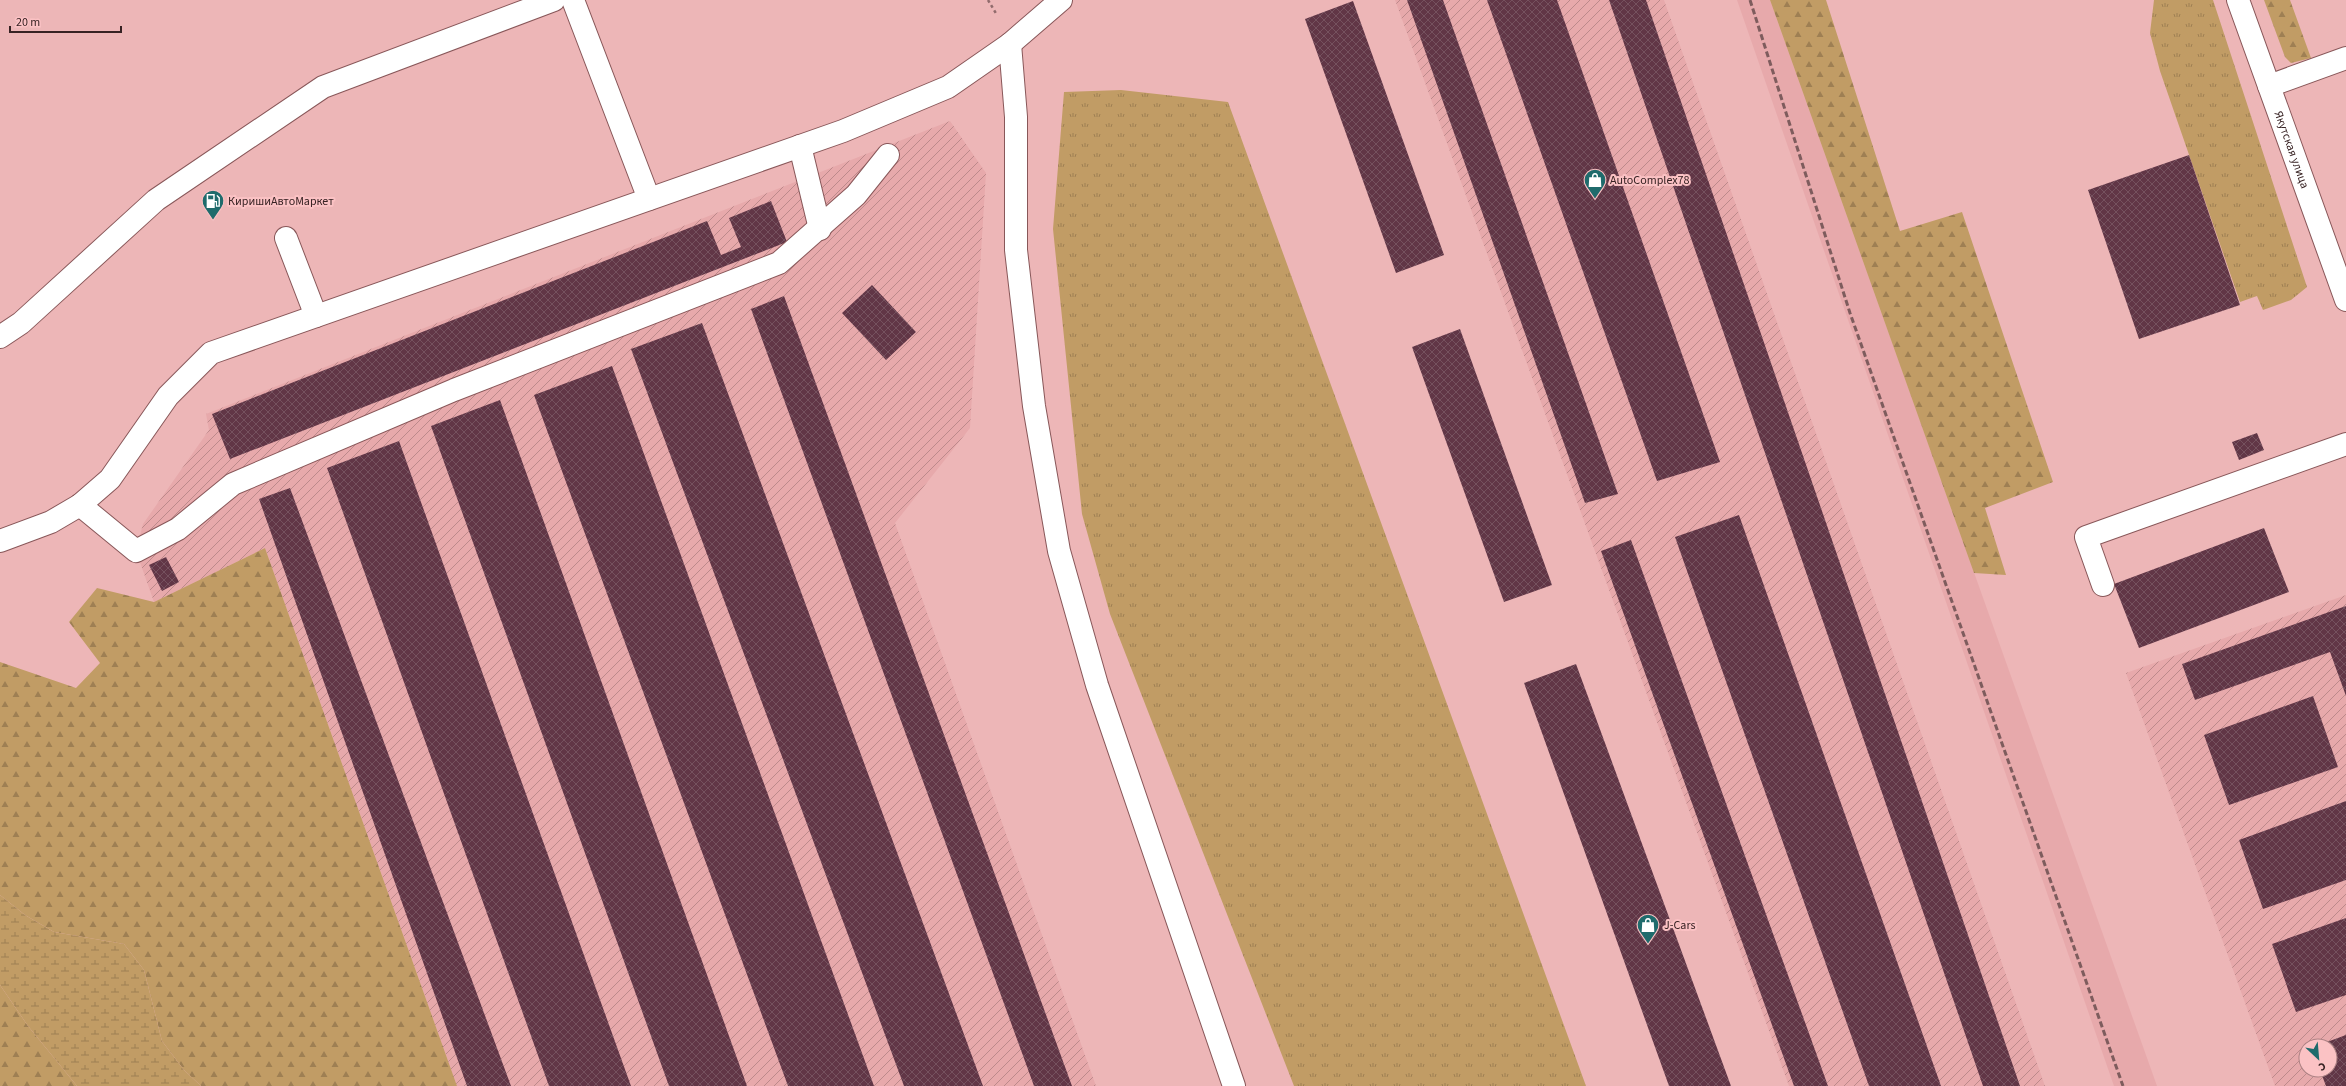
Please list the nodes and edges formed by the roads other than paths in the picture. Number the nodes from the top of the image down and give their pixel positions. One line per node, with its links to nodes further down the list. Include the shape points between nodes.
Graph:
1 (554, 0): 15 (street, via 323,88 156,200 21,323)
2 (572, 0): 10 (street)
3 (1061, 0): 5 (street)
4 (2238, 0): 7 (street, Якутская улица)
5 (1010, 44): 8 (street, via 948,88 904,108); 20 (street, via 1016,117 1016,250 1034,406 1059,551 1097,685)
6 (2346, 58): 7 (street)
7 (2269, 86): 13 (street, Якутская улица)
8 (800, 146): 10 (street); 11 (street)
9 (888, 155): 11 (street, via 856,195)
10 (649, 199): 14 (street)
11 (820, 229): 17 (street, via 779,263 454,390 233,484 178,529 136,551)
12 (286, 238): 14 (street)
13 (2346, 300)
14 (316, 316): 17 (street, via 211,353 168,396 110,480)
15 (0, 337)
16 (2346, 444): 19 (street, via 2086,537)
17 (80, 505): 18 (street, via 51,522)
18 (0, 541)
19 (2103, 584)
20 (1234, 1086)

